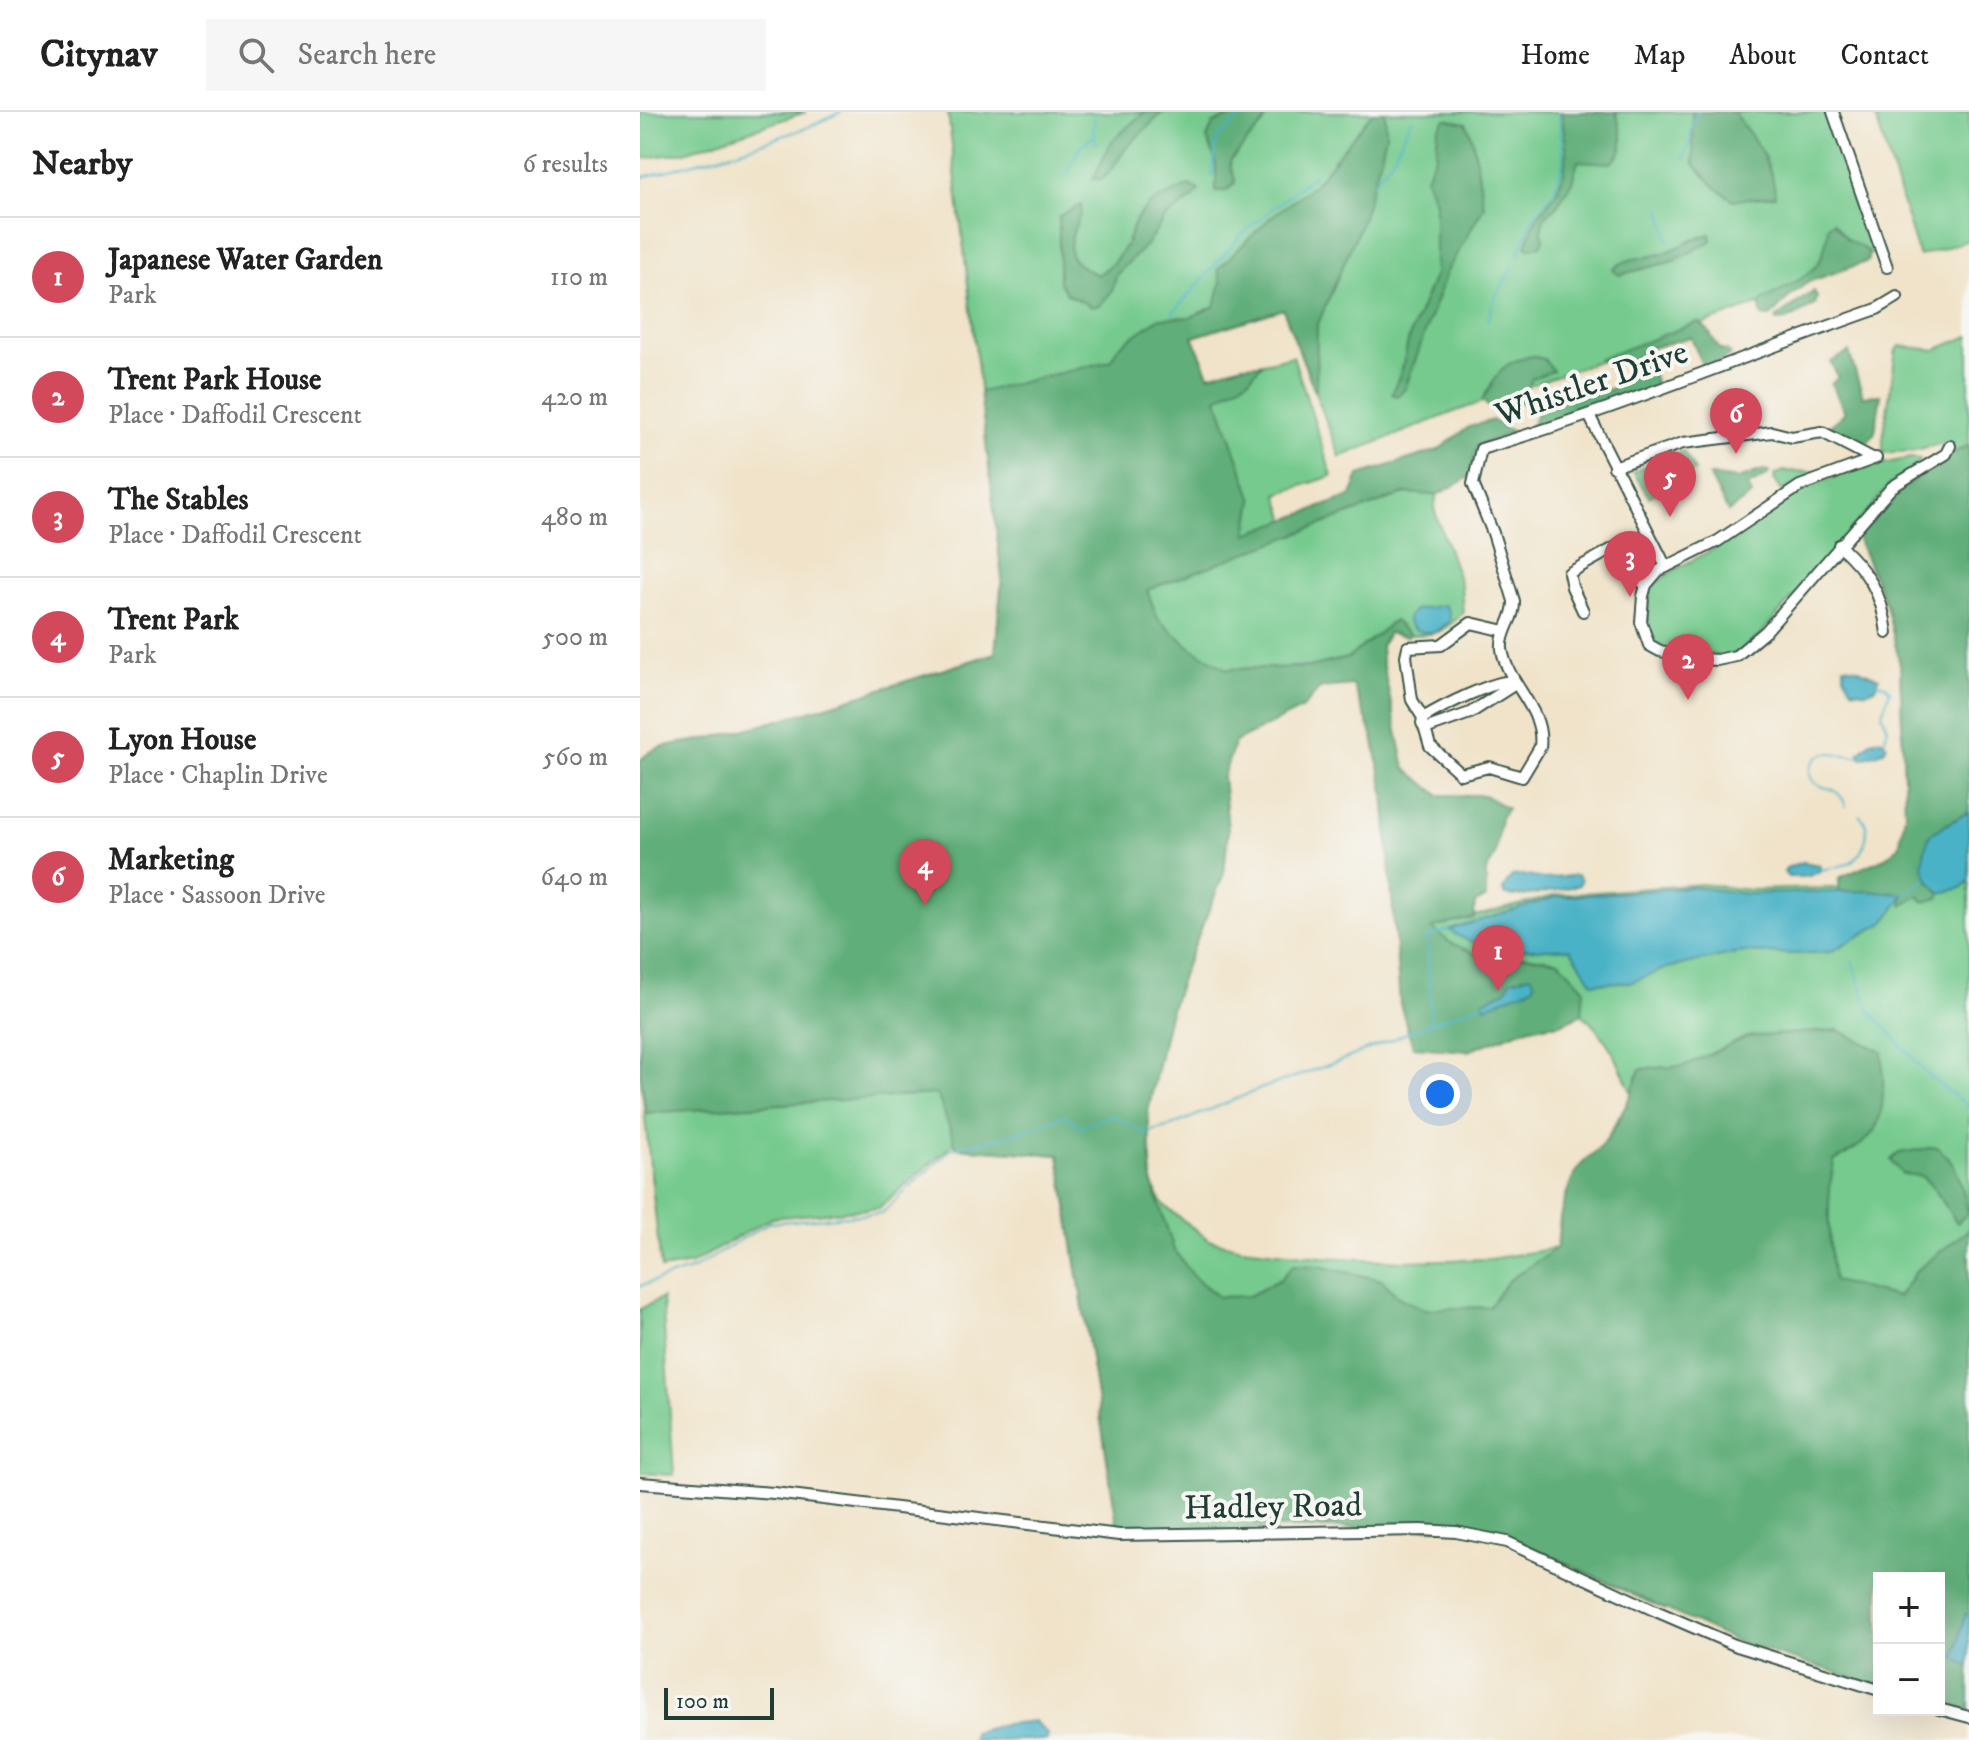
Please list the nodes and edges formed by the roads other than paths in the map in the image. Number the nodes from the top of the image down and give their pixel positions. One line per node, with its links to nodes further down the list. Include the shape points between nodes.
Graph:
1 (1833, 112): 2 (street)
2 (1887, 267)
3 (1897, 297): 4 (street, Whistler Drive, via 1877,309)
4 (1589, 415): 6 (street); 11 (street, Whistler Drive, via 1481,449 1473,484 1514,601)
5 (1950, 446): 7 (street, via 1946,454 1892,487)
6 (1614, 467): 8 (street); 8 (street, via 1683,443 1772,432 1792,437 1822,432 1874,458 1800,486 1728,535)
7 (1839, 545): 9 (street, via 1766,631 1736,656 1717,660 1665,653 1649,645 1641,622); 12 (street, via 1870,577)
8 (1666, 567): 9 (street)
9 (1646, 585): 10 (street, via 1630,574 1614,548 1569,573)
10 (1583, 611)
11 (1505, 631): 13 (street, via 1502,650); 14 (street, via 1471,623 1441,645 1408,647 1412,700)
12 (1887, 633)
13 (1514, 681): 14 (street, via 1469,695); 14 (street, via 1470,713); 14 (street, via 1534,710 1541,740 1522,777 1489,767 1458,773 1430,746)
14 (1424, 723)
15 (640, 1483): 16 (street, Hadley Road, via 774,1493 1119,1535 1456,1532 1507,1542 1737,1646)
16 (1873, 1688)
17 (1945, 1711): 18 (street)
18 (1969, 1717)

